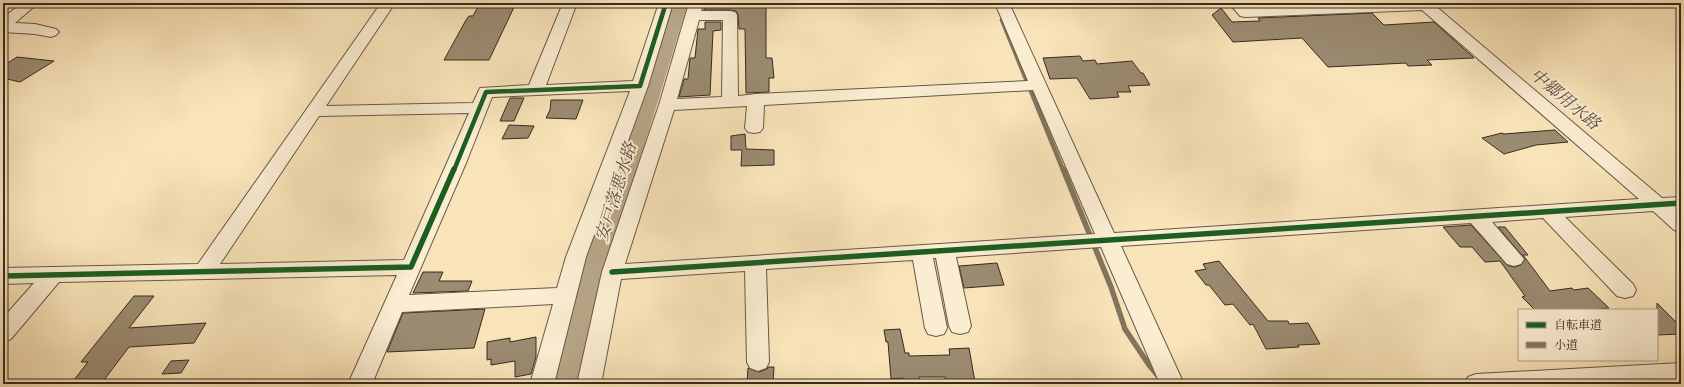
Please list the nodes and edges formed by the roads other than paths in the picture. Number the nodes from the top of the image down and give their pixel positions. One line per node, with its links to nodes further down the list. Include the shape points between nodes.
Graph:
1 (31, 3): 9 (street)
2 (388, 3): 18 (street)
3 (570, 3): 13 (street)
4 (666, 3): 12 (street)
5 (1002, 3): 11 (street)
6 (1236, 3): 7 (street, via 1245,13)
7 (1424, 4): 21 (street)
8 (694, 9): 15 (street, via 730,15); 16 (street)
9 (3, 26): 10 (street)
10 (51, 32)
11 (1039, 85): 14 (street); 25 (street)
12 (640, 86): 13 (street); 36 (street, via 576,257)
13 (536, 89): 17 (street, via 486,92)
14 (756, 99): 15 (street); 19 (street)
15 (730, 100): 16 (street)
16 (667, 105): 32 (street)
17 (480, 108): 18 (street); 30 (street, via 458,164)
18 (314, 111): 31 (street)
19 (754, 128)
20 (1681, 203): 21 (street)
21 (1657, 204): 22 (street); 24 (street)
22 (1548, 212): 23 (street); 35 (street)
23 (1476, 216): 25 (street); 28 (street)
24 (1681, 225)
25 (1107, 240): 26 (street); 48 (street)
26 (945, 251): 27 (street); 38 (street)
27 (922, 253): 29 (street); 39 (street)
28 (1514, 259)
29 (755, 263): 32 (street); 41 (street)
30 (411, 266): 31 (street); 37 (street)
31 (204, 272): 33 (street)
32 (612, 272): 47 (street)
33 (53, 275): 34 (street); 40 (street)
34 (3, 276)
35 (1625, 290)
36 (566, 295): 37 (street); 46 (street)
37 (395, 304): 45 (street)
38 (960, 326)
39 (936, 328)
40 (3, 333)
41 (758, 362)
42 (1681, 372): 43 (street)
43 (1648, 379): 44 (street)
44 (1523, 382): 49 (street)
45 (360, 384)
46 (542, 384)
47 (589, 384)
48 (1172, 384)
49 (1476, 384)

